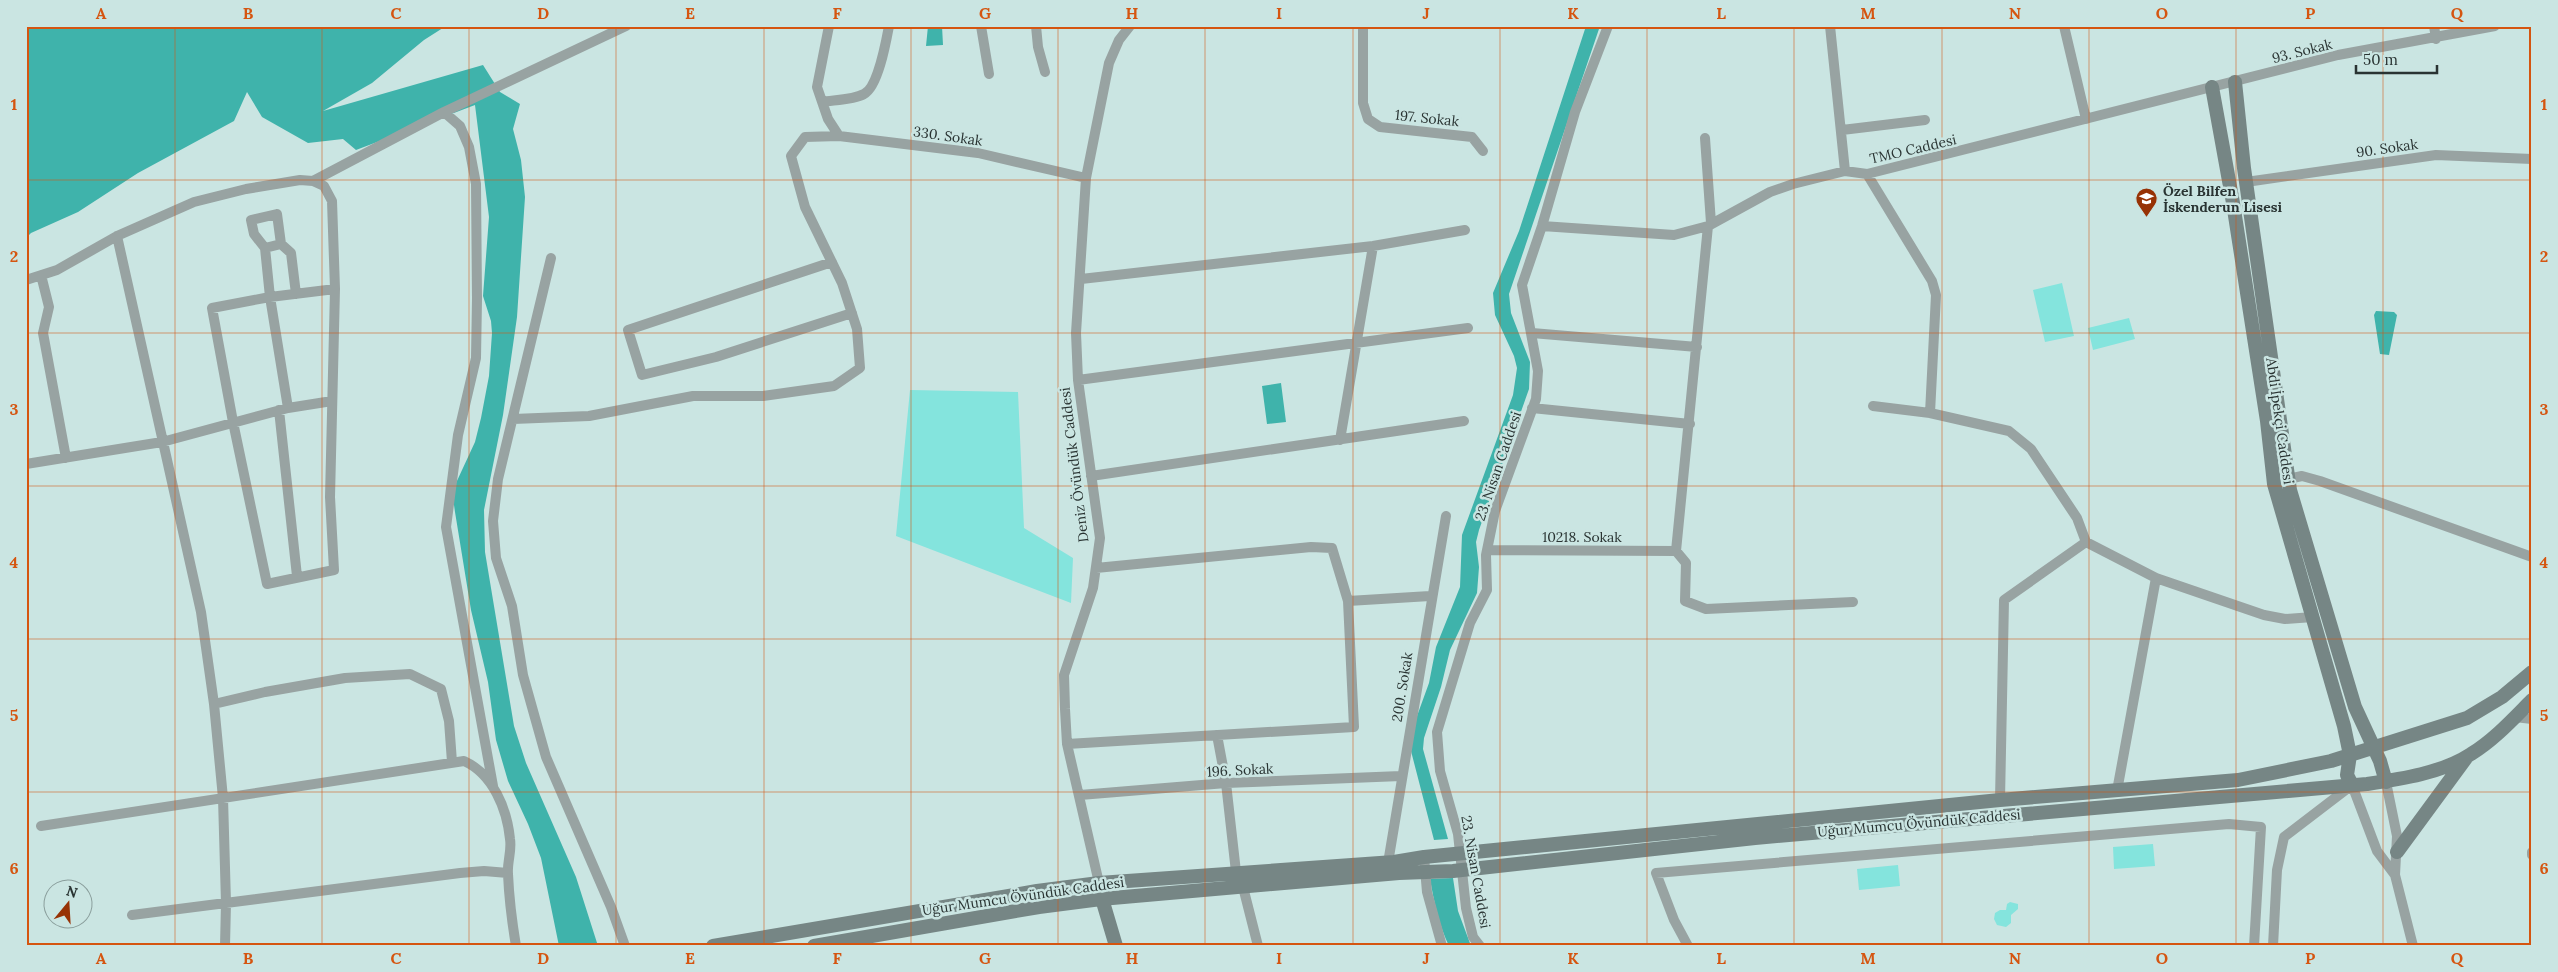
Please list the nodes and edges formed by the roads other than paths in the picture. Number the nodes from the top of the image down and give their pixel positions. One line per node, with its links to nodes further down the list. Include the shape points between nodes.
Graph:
1 (626, 26): 19 (street)
2 (829, 26): 18 (street, via 817,87)
3 (889, 26): 18 (street, via 871,89 863,95)
4 (981, 26): 15 (street)
5 (1036, 26): 14 (street)
6 (1130, 26): 29 (street, Deniz Övündük Caddesi, via 1119,40 1109,63)
7 (1363, 26): 25 (street, 197. Sokak, via 1363,103 1368,119 1380,127 1472,137)
8 (1608, 26): 33 (street, 23. Nisan Caddesi, via 1575,112)
9 (1830, 26): 22 (street)
10 (2064, 26): 20 (street)
11 (2434, 26): 13 (street)
12 (2495, 26): 13 (street, 93. Sokak)
13 (2436, 38): 16 (street, 93. Sokak, via 2338,55)
14 (1045, 72)
15 (989, 74)
16 (2235, 82): 17 (street, TMO Caddesi); 31 (street, Abdi İpekçi Caddesi)
17 (2212, 88): 20 (street, TMO Caddesi); 79 (street, Abdi İpekçi Caddesi, via 2234,203 2268,421 2274,484)
18 (822, 102): 23 (street)
19 (444, 112): 30 (street); 94 (street, via 460,126 469,147 476,184 477,299 476,358 458,435 446,527)
20 (2086, 119): 28 (street, TMO Caddesi)
21 (1925, 120): 22 (street)
22 (1842, 130): 27 (street)
23 (839, 136): 29 (street, 330. Sokak, via 978,154); 40 (street, 330. Sokak, via 805,137 791,156 805,207)
24 (1705, 138): 32 (street)
25 (1483, 151)
26 (2532, 159): 31 (street, 90. Sokak, via 2436,155)
27 (1845, 171): 28 (street, TMO Caddesi); 32 (street, TMO Caddesi, via 1770,192)
28 (1867, 174): 57 (street, via 1932,281 1936,295)
29 (1086, 178): 42 (street, Deniz Övündük Caddesi)
30 (313, 181): 35 (street, via 246,188 194,202); 44 (street, via 324,186 332,201)
31 (2246, 182): 67 (street, Abdi İpekçi Caddesi)
32 (1709, 225): 33 (street, TMO Caddesi, via 1674,235); 51 (street)
33 (1542, 226): 49 (street, 23. Nisan Caddesi, via 1522,285)
34 (1465, 230): 37 (street)
35 (117, 236): 41 (street, via 57,270); 63 (street)
36 (281, 244): 38 (street); 38 (street, via 277,214 252,220 254,234); 45 (street, via 291,253)
37 (1373, 246): 42 (street); 50 (street)
38 (265, 248): 46 (street)
39 (551, 258): 58 (street)
40 (832, 262): 47 (street); 47 (street, via 628,330 642,375 716,357)
41 (41, 275): 43 (street); 64 (street, via 49,307 43,333)
42 (1081, 279): 52 (street, Deniz Övündük Caddesi, via 1076,333)
43 (26, 280)
44 (335, 289): 45 (street); 53 (street)
45 (296, 294): 46 (street)
46 (270, 297): 56 (street); 60 (street, via 212,308)
47 (852, 313): 58 (street, via 857,329 860,368 834,386 763,396 692,396 589,416)
48 (1468, 328): 50 (street)
49 (1532, 333): 51 (street); 55 (street, 23. Nisan Caddesi, via 1538,371 1536,399)
50 (1358, 343): 52 (street); 62 (street)
51 (1697, 347): 61 (street)
52 (1078, 380): 66 (street, Deniz Övündük Caddesi)
53 (332, 401): 56 (street); 74 (street, via 330,497 334,570)
54 (1873, 406): 57 (street)
55 (1532, 408): 61 (street); 70 (street, 23. Nisan Caddesi, via 1495,511)
56 (283, 409): 60 (street); 74 (street)
57 (1930, 413): 69 (street, via 2010,432 2031,449 2078,518)
58 (513, 419): 117 (street, via 497,488 494,521 496,558 512,606 523,675 546,757)
59 (1464, 421): 62 (street)
60 (233, 422): 63 (street); 74 (street, via 267,584)
61 (1690, 424): 71 (street)
62 (1340, 440): 66 (street)
63 (162, 442): 64 (street); 82 (street, via 202,612)
64 (66, 458): 65 (street)
65 (26, 464)
66 (1091, 476): 73 (street, Deniz Övündük Caddesi, via 1100,538)
67 (2288, 479): 72 (street, via 2302,476 2320,481); 87 (street, Abdi İpekçi Caddesi, via 2355,707)
68 (1446, 516): 76 (street, 200. Sokak)
69 (2086, 542): 75 (street); 99 (street, via 2004,600)
70 (1487, 550): 71 (street, 10218. Sokak); 102 (street, 23. Nisan Caddesi, via 1487,590 1470,623 1437,732 1440,771 1458,834)
71 (1676, 551): 78 (street, via 1686,563 1684,601 1706,609)
72 (2532, 557)
73 (1096, 568): 77 (street, via 1311,547 1332,548); 86 (street, Deniz Övündük Caddesi, via 1093,588 1064,675)
74 (297, 576)
75 (2156, 578): 79 (street, via 2264,616 2285,619); 96 (street)
76 (1430, 596): 77 (street); 91 (street, 200. Sokak)
77 (1348, 601): 85 (street, via 1354,727)
78 (1853, 602)
79 (2312, 617): 88 (street, Abdi İpekçi Caddesi)
80 (2532, 672): 87 (street, Uğur Mumcu Övündük Caddesi, via 2502,698 2467,718)
81 (2532, 700): 83 (street)
82 (214, 704): 90 (street, via 345,678 410,674 441,689 450,721); 98 (street)
83 (2515, 717): 84 (street); 89 (street, via 2496,736)
84 (2532, 719)
85 (1218, 735): 86 (street); 93 (street)
86 (1067, 744): 97 (street, Deniz Övündük Caddesi)
87 (2373, 748): 88 (street, Uğur Mumcu Övündük Caddesi); 92 (street, Abdi İpekçi Caddesi)
88 (2350, 755): 95 (street, Abdi İpekçi Caddesi, via 2347,775); 96 (street, Uğur Mumcu Övündük Caddesi, via 2238,780)
89 (2466, 757): 92 (street, Uğur Mumcu Övündük Caddesi, via 2449,765); 101 (street)
90 (452, 762): 94 (street, via 464,761 475,766); 98 (street)
91 (1401, 776): 93 (street, 196. Sokak); 104 (street, 200. Sokak)
92 (2386, 782): 95 (street, Uğur Mumcu Övündük Caddesi); 101 (street)
93 (1226, 783): 97 (street, 196. Sokak); 106 (street)
94 (493, 786): 107 (street, via 511,841)
95 (2352, 786): 105 (street, Uğur Mumcu Övündük Caddesi, via 1755,838); 109 (street, via 2377,851); 126 (street, via 2284,837 2277,870)
96 (2117, 791): 99 (street, Uğur Mumcu Övündük Caddesi)
97 (1080, 795): 110 (street, Deniz Övündük Caddesi)
98 (223, 798): 100 (street); 113 (street)
99 (2000, 800): 102 (street, Uğur Mumcu Övündük Caddesi)
100 (41, 826)
101 (2397, 852): 109 (street)
102 (1456, 855): 103 (street, Uğur Mumcu Övündük Caddesi); 105 (street, 23. Nisan Caddesi)
103 (1429, 857): 104 (street, Uğur Mumcu Övündük Caddesi); 108 (street)
104 (1388, 863): 106 (street, Uğur Mumcu Övündük Caddesi)
105 (1457, 871): 108 (street, Uğur Mumcu Övündük Caddesi); 123 (street, 23. Nisan Caddesi, via 1473,937)
106 (1236, 872): 110 (street, Uğur Mumcu Övündük Caddesi)
107 (508, 873): 113 (street, via 460,873); 116 (street)
108 (1430, 873): 111 (street, Uğur Mumcu Övündük Caddesi); 122 (street, via 1428,899)
109 (2395, 875): 127 (street)
110 (1099, 883): 112 (street); 118 (street, Uğur Mumcu Övündük Caddesi, via 1028,892)
111 (1243, 887): 112 (street, Uğur Mumcu Övündük Caddesi); 121 (street)
112 (1101, 899): 119 (street, Uğur Mumcu Övündük Caddesi); 120 (street)
113 (226, 903): 114 (street); 115 (street)
114 (132, 915)
115 (225, 946)
116 (516, 946)
117 (625, 946)
118 (713, 946)
119 (814, 946)
120 (1116, 946)
121 (1258, 946)
122 (1442, 946)
123 (1480, 946)
124 (1688, 946): 125 (street, via 1656,873 2229,824 2261,827)
125 (2254, 946)
126 (2273, 946)
127 (2413, 946)

